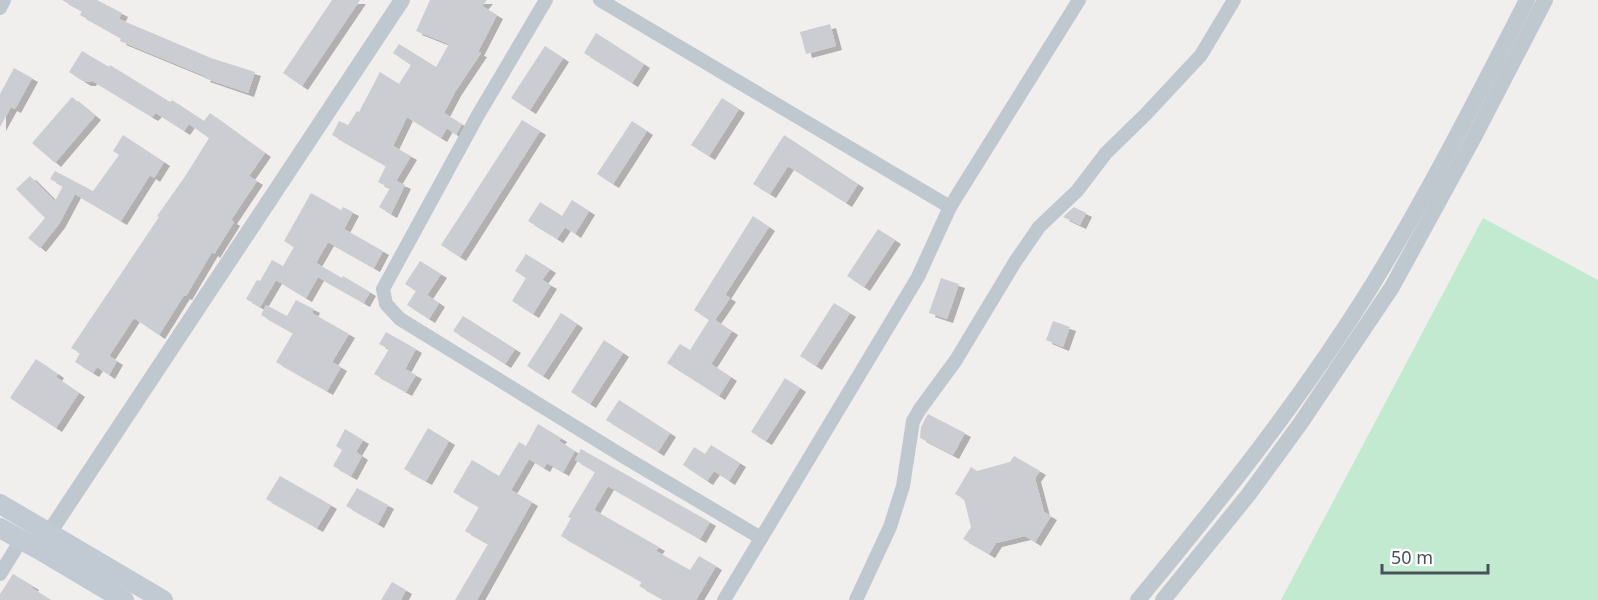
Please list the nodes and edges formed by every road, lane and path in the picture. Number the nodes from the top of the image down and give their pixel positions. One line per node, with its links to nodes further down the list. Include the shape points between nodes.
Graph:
1 (4, 0): 9 (street)
2 (402, 0): 13 (street)
3 (546, 0): 14 (street, via 383,289 386,304 400,319)
4 (600, 0): 10 (street)
5 (1079, 0): 10 (street)
6 (1234, 0): 21 (street, via 1201,55 1040,227 956,360 920,409 913,421 903,486 890,527)
7 (1527, 0): 22 (street, via 1447,156 1371,287 1260,448)
8 (1545, 0): 23 (street, via 1392,287 1249,494)
9 (0, 8)
10 (950, 207): 14 (street, via 918,277)
11 (0, 504): 13 (main road)
12 (0, 528): 15 (main road)
13 (49, 532): 16 (street); 19 (main road)
14 (761, 538): 20 (street)
15 (21, 540): 16 (main road); 17 (street)
16 (38, 549): 18 (main road)
17 (0, 574)
18 (124, 600)
19 (163, 600)
20 (724, 600)
21 (856, 600)
22 (1138, 600)
23 (1163, 600)

